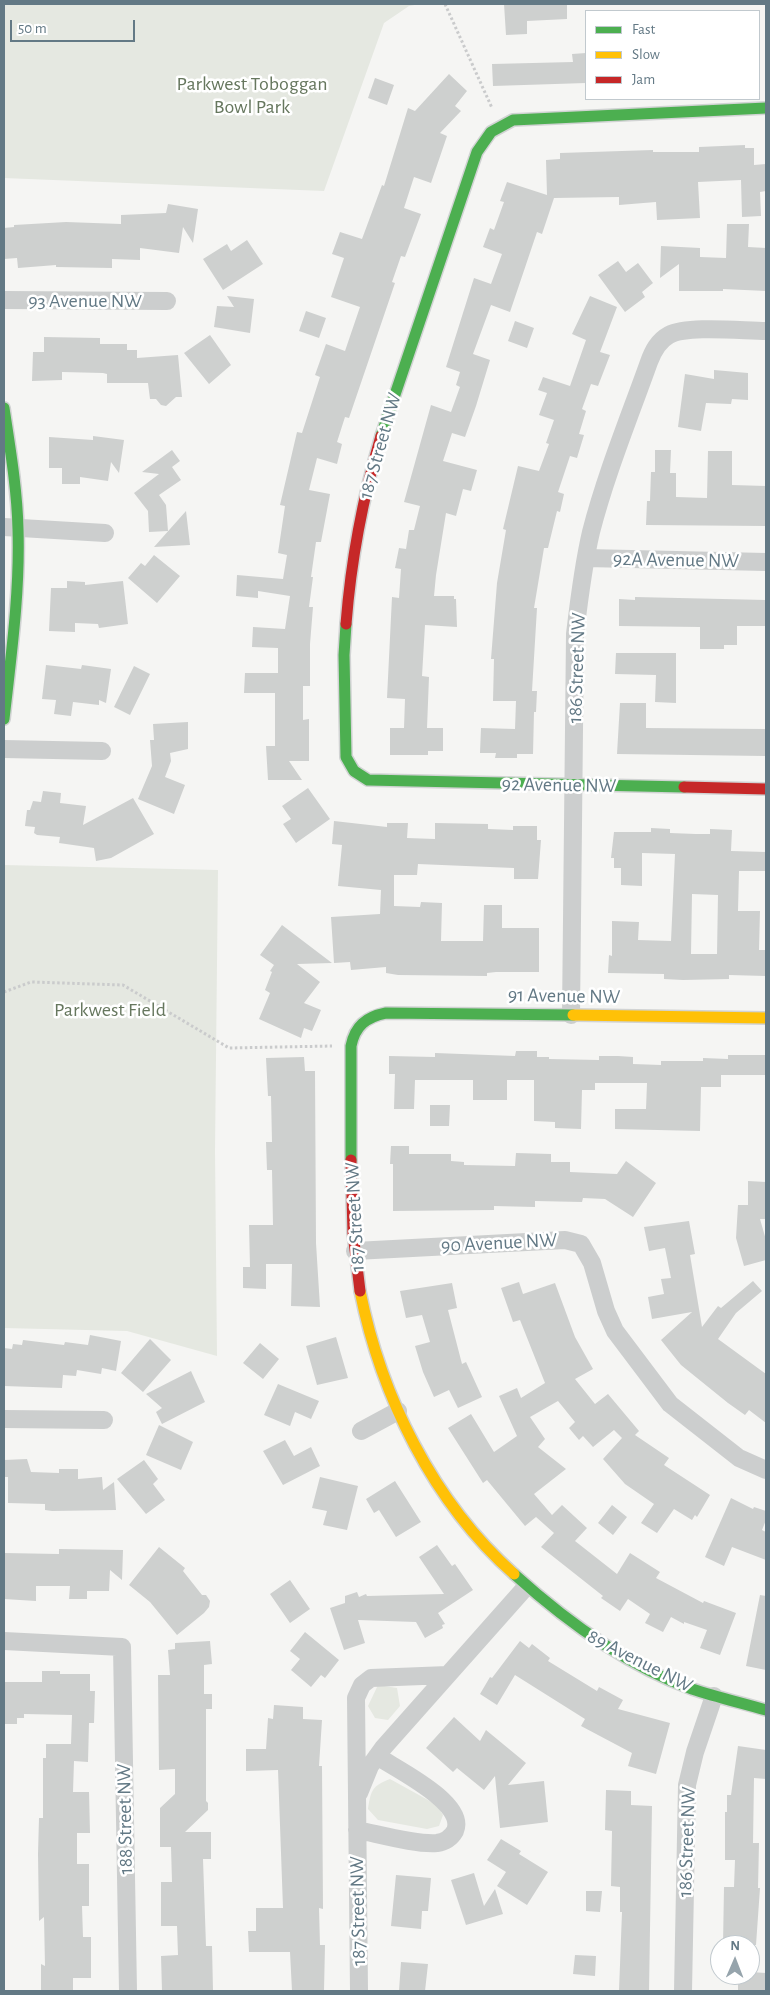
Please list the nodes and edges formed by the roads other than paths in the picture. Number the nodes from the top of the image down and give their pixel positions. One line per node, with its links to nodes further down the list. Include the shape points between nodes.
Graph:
1 (766, 108): 13 (street, 187 Street NW, via 518,119 499,125 487,135 477,152 389,410 365,492 349,588 344,655 344,748)
2 (4, 300): 3 (street, 93 Avenue NW)
3 (166, 301)
4 (766, 331): 8 (street, 186 Street NW, via 678,331 665,338 652,353 605,484)
5 (4, 408): 6 (street, via 14,471)
6 (11, 528): 7 (street); 10 (street, via 14,626)
7 (105, 533)
8 (586, 558): 9 (street, 92A Avenue NW); 14 (street, 186 Street NW, via 575,634)
9 (766, 562)
10 (4, 718)
11 (4, 749): 12 (street)
12 (102, 751)
13 (354, 771): 14 (street, 92 Avenue NW, via 368,780 378,781)
14 (575, 785): 15 (street, 92 Avenue NW); 16 (street, 186 Street NW)
15 (766, 789)
16 (571, 1015): 17 (street, 91 Avenue NW); 18 (street, 91 Avenue NW, via 386,1013)
17 (766, 1018)
18 (363, 1020): 19 (street, 187 Street NW, via 353,1032 351,1046)
19 (355, 1251): 20 (street, 187 Street NW, via 372,1344); 24 (street, 90 Avenue NW, via 565,1240 581,1244 592,1263 599,1292 615,1331 670,1404 739,1458)
20 (398, 1411): 23 (street); 25 (street, 187 Street NW, via 428,1468 460,1515)
21 (4, 1419): 22 (street)
22 (104, 1420)
23 (361, 1431)
24 (766, 1470)
25 (525, 1588): 27 (street, 187 Street NW); 28 (street, 89 Avenue NW, via 559,1616 606,1647 661,1675)
26 (4, 1641): 33 (street, 188 Street NW, via 122,1647)
27 (448, 1675): 30 (street, 187 Street NW); 31 (street, 187 Street NW, via 379,1677 362,1685 355,1706)
28 (714, 1696): 29 (street, 89 Avenue NW); 35 (street, 186 Street NW, via 687,1785)
29 (766, 1710)
30 (376, 1756): 31 (street, 187 Street NW); 32 (street, 187 Street NW, via 447,1802 456,1816 456,1826 450,1838 437,1843)
31 (356, 1801): 32 (street, 187 Street NW)
32 (357, 1830): 34 (street, 187 Street NW)
33 (128, 1991)
34 (359, 1991)
35 (683, 1991)

